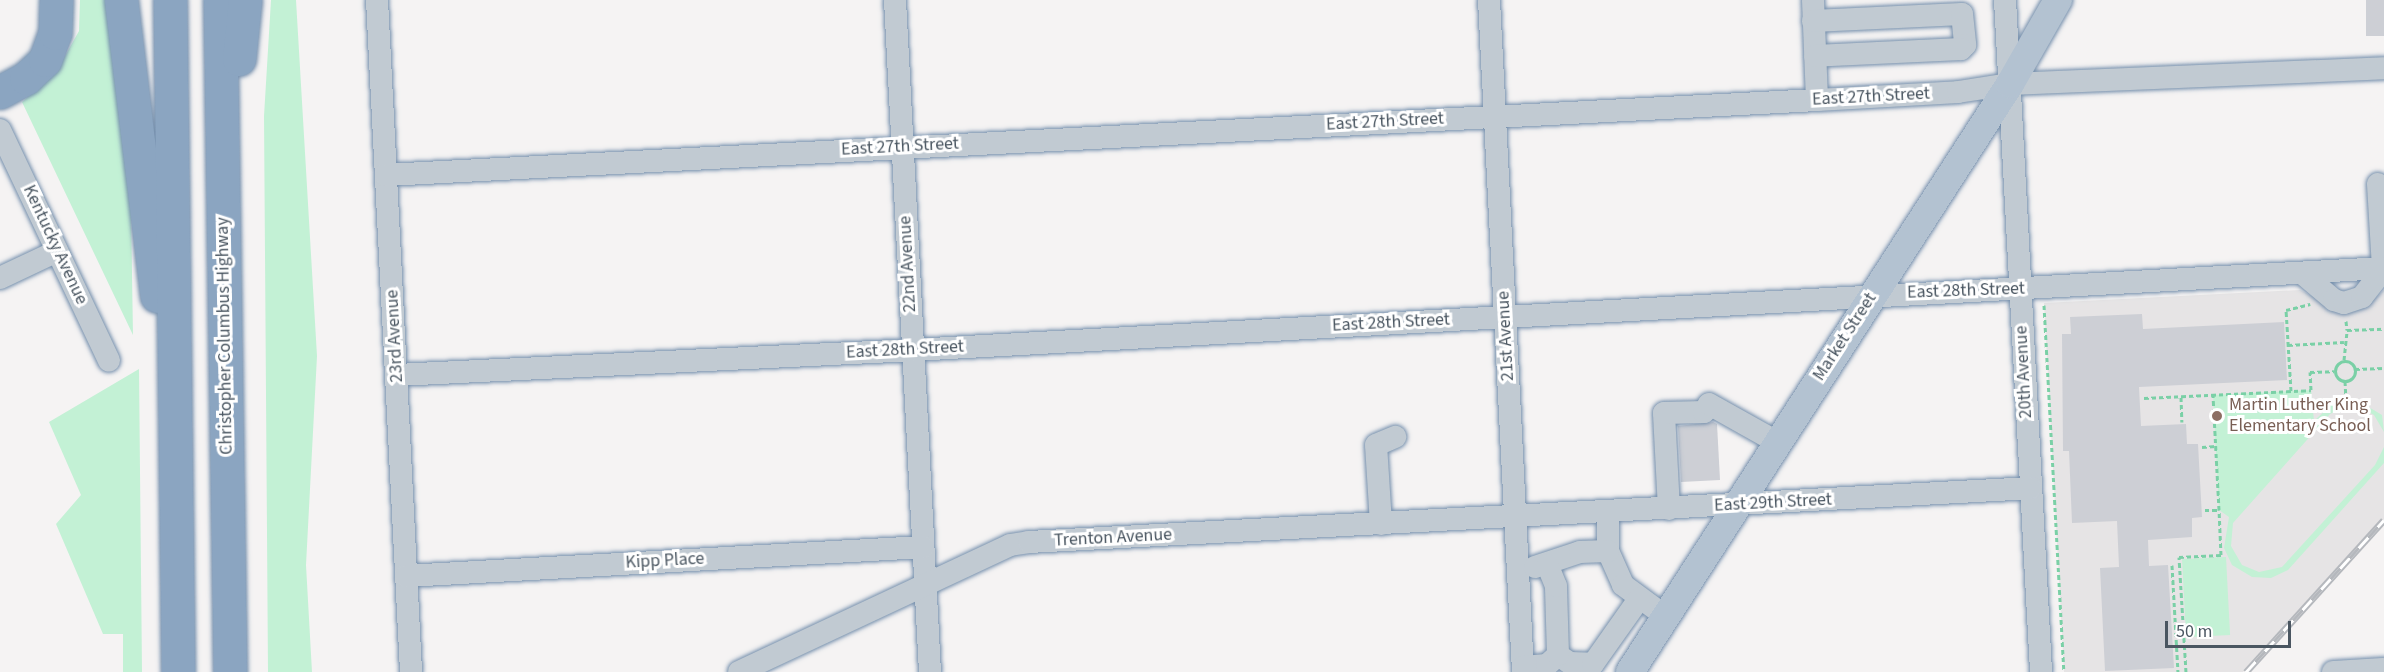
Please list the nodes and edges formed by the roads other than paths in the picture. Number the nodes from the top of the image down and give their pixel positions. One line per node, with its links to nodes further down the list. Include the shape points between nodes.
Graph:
1 (56, 0): 17 (highway, via 55,33 45,60 26,78)
2 (121, 0): 36 (highway, via 135,138)
3 (153, 0): 19 (highway, via 154,47)
4 (171, 0): 19 (highway)
5 (220, 0): 25 (highway, Christopher Columbus Highway)
6 (245, 0): 25 (highway)
7 (377, 0): 23 (street, 23rd Avenue)
8 (895, 0): 22 (street, 22nd Avenue)
9 (1489, 0): 20 (street, 21st Avenue)
10 (2005, 0): 16 (street, 20th Avenue)
11 (2058, 0): 16 (main road, Market Street)
12 (1853, 10): 13 (street); 14 (street, via 1962,14 1965,47)
13 (1813, 11): 14 (street)
14 (1815, 56): 18 (street)
15 (2384, 68): 16 (street, East 27th Street)
16 (2010, 84): 18 (street, East 27th Street, via 1958,92); 30 (street, 20th Avenue); 31 (main road, Market Street)
17 (0, 92)
18 (1817, 100): 20 (street, East 27th Street)
19 (173, 107): 36 (highway)
20 (1495, 117): 22 (street, East 27th Street); 32 (street, 21st Avenue)
21 (0, 130): 26 (street, Kentucky Avenue)
22 (902, 146): 23 (street, East 27th Street); 33 (street, 22nd Avenue)
23 (386, 175): 35 (street, 23rd Avenue)
24 (2378, 184): 27 (street)
25 (224, 219): 57 (highway, Christopher Columbus Highway)
26 (57, 251): 29 (street); 34 (street, Kentucky Avenue)
27 (2384, 268): 28 (street, East 28th Street); 28 (street, via 2362,297 2344,303 2334,300)
28 (2302, 273): 30 (street, East 28th Street)
29 (0, 278)
30 (2020, 289): 31 (street, East 28th Street); 39 (street, 20th Avenue)
31 (1872, 295): 32 (street, East 28th Street); 38 (main road, Market Street)
32 (1505, 317): 33 (street, East 28th Street); 43 (street, 21st Avenue)
33 (913, 350): 35 (street, East 28th Street); 45 (street, 22nd Avenue)
34 (109, 361)
35 (397, 375): 49 (street, 23rd Avenue)
36 (174, 424): 56 (highway)
37 (1395, 437): 44 (street, via 1376,445)
38 (1777, 441): 40 (main road, Market Street); 41 (street, via 1709,404 1704,412 1664,413)
39 (2031, 488): 40 (street, East 29th Street); 62 (street, 20th Avenue)
40 (1736, 505): 41 (street, East 29th Street); 52 (main road, Market Street)
41 (1669, 509): 42 (street, East 29th Street)
42 (1608, 512): 43 (street, East 29th Street); 46 (street)
43 (1515, 517): 44 (street, Trenton Avenue); 48 (street, 21st Avenue)
44 (1381, 524): 50 (street, Trenton Avenue, via 1010,545)
45 (923, 547): 49 (street, Kipp Place); 50 (street, 22nd Avenue)
46 (1608, 551): 47 (street, via 1580,552); 51 (street, via 1623,585)
47 (1548, 566): 48 (street); 53 (street, via 1556,586)
48 (1518, 569): 55 (street, 21st Avenue)
49 (406, 576): 58 (street, 23rd Avenue)
50 (926, 584): 59 (street, Trenton Avenue); 60 (street, 22nd Avenue)
51 (1640, 599): 52 (street); 53 (street, via 1593,664 1570,663)
52 (1665, 616): 61 (main road, Market Street)
53 (1558, 655): 55 (street, via 1546,665)
54 (2384, 669): 63 (street)
55 (1523, 670)
56 (178, 672)
57 (230, 672)
58 (411, 672)
59 (740, 672)
60 (930, 672)
61 (1630, 672)
62 (2041, 672)
63 (2333, 672)

